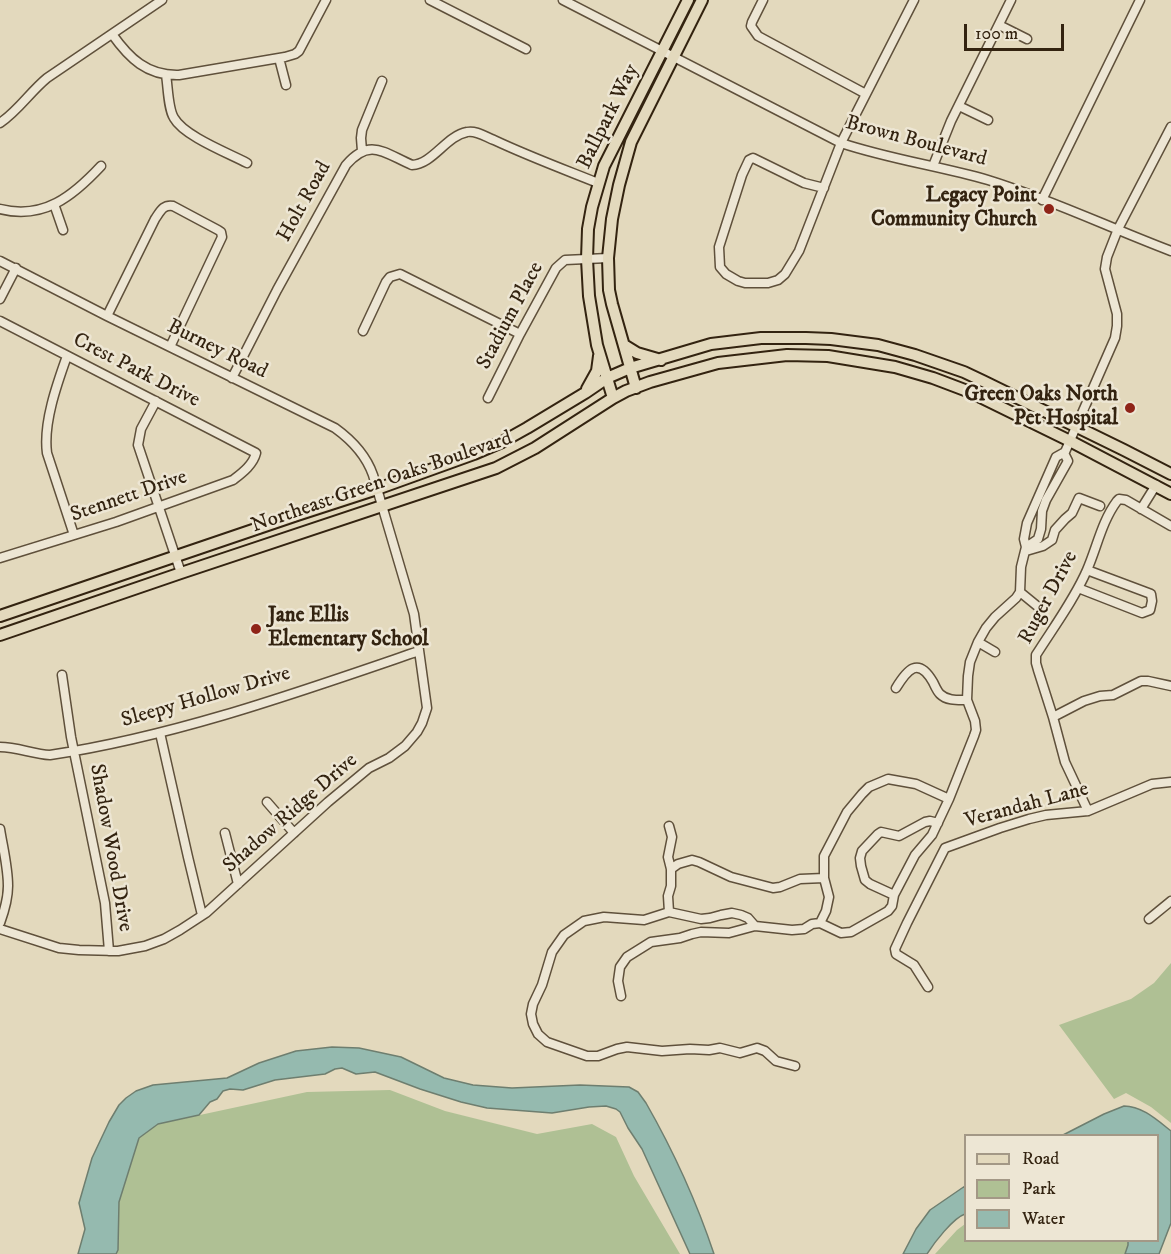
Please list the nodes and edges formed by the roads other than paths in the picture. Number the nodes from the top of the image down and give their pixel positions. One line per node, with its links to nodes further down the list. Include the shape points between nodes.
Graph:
1 (162, 0): 12 (street)
2 (326, 0): 17 (street, via 299,51)
3 (430, 0): 14 (street)
4 (563, 0): 15 (street, Brown Boulevard)
5 (688, 0): 15 (main road, Ballpark Way)
6 (702, 0): 16 (main road, Ballpark Way)
7 (763, 0): 21 (street, via 752,22 758,36)
8 (914, 0): 21 (street)
9 (1011, 0): 11 (street)
10 (1140, 0): 34 (street)
11 (999, 25): 13 (street); 22 (street)
12 (112, 33): 18 (street, via 135,60); 24 (street, via 47,78)
13 (1027, 39)
14 (526, 49)
15 (663, 51): 16 (street, Brown Boulevard); 32 (main road, Ballpark Way)
16 (674, 56): 27 (street, Brown Boulevard); 40 (main road, Ballpark Way, via 627,154 612,219)
17 (279, 58): 18 (street); 20 (street)
18 (166, 75): 29 (street, via 173,117 194,135)
19 (382, 81): 28 (street, via 362,130)
20 (286, 85)
21 (866, 94): 27 (street)
22 (959, 106): 23 (street); 31 (street)
23 (988, 120)
24 (0, 123)
25 (1171, 127): 26 (street)
26 (1168, 140): 38 (street)
27 (842, 143): 31 (street, Brown Boulevard); 33 (street)
28 (362, 151): 32 (street, Holt Road, via 373,148 416,165 449,141 474,131); 55 (street, Holt Road, via 340,175)
29 (248, 163)
30 (101, 166): 35 (street, via 72,194)
31 (933, 166): 34 (street, Brown Boulevard)
32 (598, 183): 41 (main road, Ballpark Way, via 588,229)
33 (824, 188): 33 (street, via 804,183 753,158 749,160 719,247 722,270 746,283 778,280 799,251)
34 (1042, 200): 38 (street, Brown Boulevard)
35 (54, 204): 36 (street, via 30,211); 37 (street)
36 (0, 209)
37 (63, 230)
38 (1118, 230): 39 (street, Brown Boulevard); 62 (street, via 1105,269 1117,314 1115,338)
39 (1171, 251)
40 (608, 258): 41 (street, Stadium Place); 49 (main road, Ballpark Way, via 612,304)
41 (587, 259): 48 (street, Stadium Place, via 565,260 556,268); 51 (main road, Ballpark Way, via 591,315)
42 (0, 261): 43 (street, Burney Road)
43 (16, 268): 44 (street); 45 (street, Burney Road)
44 (0, 299)
45 (107, 316): 50 (street, Burney Road); 50 (street, via 156,219 165,206 172,206 218,230 222,237)
46 (0, 321): 52 (street, Crest Park Drive)
47 (363, 330): 48 (street, via 386,282 400,274)
48 (520, 334): 59 (street, Stadium Place)
49 (624, 345): 53 (main road); 54 (main road, Ballpark Way)
50 (170, 347): 55 (street, Burney Road)
51 (600, 353): 56 (main road, Ballpark Way); 58 (main road, via 597,371)
52 (67, 356): 61 (street, Crest Park Drive); 75 (street, via 56,386 46,444)
53 (661, 360): 54 (main road, Northeast Green Oaks Boulevard); 62 (main road, Northeast Green Oaks Boulevard, via 711,344 761,338 831,339 878,345 964,372)
54 (630, 368): 56 (main road, Northeast Green Oaks Boulevard); 57 (main road, Ballpark Way)
55 (232, 378): 68 (street, Burney Road, via 336,428 366,459)
56 (607, 378): 58 (main road, Northeast Green Oaks Boulevard); 60 (main road, Ballpark Way)
57 (636, 388): 60 (main road, Northeast Green Oaks Boulevard); 63 (main road, Northeast Green Oaks Boulevard, via 718,363 787,355 828,356 895,366 933,378)
58 (585, 393): 68 (main road, Northeast Green Oaks Boulevard, via 502,442)
59 (488, 398)
60 (613, 398): 70 (main road, Northeast Green Oaks Boulevard, via 510,462)
61 (156, 401): 64 (street, Crest Park Drive); 72 (street, via 141,429 138,445)
62 (1076, 426): 63 (street); 66 (main road, Northeast Green Oaks Boulevard)
63 (1070, 441): 65 (street); 67 (main road, Northeast Green Oaks Boulevard)
64 (256, 453): 72 (street, Stennett Drive, via 244,472 233,480)
65 (1064, 453): 76 (street, via 1056,457 1032,508 1024,538); 76 (street, via 1068,461 1046,500 1038,539)
66 (1171, 474)
67 (1156, 485): 69 (main road, Northeast Green Oaks Boulevard); 73 (street)
68 (377, 489): 70 (street, Burney Road); 77 (main road, Northeast Green Oaks Boulevard)
69 (1171, 494)
70 (382, 506): 80 (main road, Northeast Green Oaks Boulevard); 87 (street, Shadow Ridge Drive, via 414,614)
71 (1100, 506): 76 (street, via 1079,498 1052,540)
72 (159, 507): 75 (street, Stennett Drive); 77 (street)
73 (1142, 508): 74 (street); 79 (street, Ruger Drive, via 1126,500 1117,501)
74 (1171, 526)
75 (74, 535): 78 (street, Stennett Drive)
76 (1026, 549): 82 (street)
77 (175, 556): 80 (street); 84 (main road, Northeast Green Oaks Boulevard)
78 (0, 558)
79 (1087, 570): 81 (street, Ruger Drive); 81 (street, via 1150,594 1150,610 1143,613)
80 (181, 573): 85 (main road, Northeast Green Oaks Boulevard)
81 (1078, 588): 93 (street, Ruger Drive, via 1036,655)
82 (1020, 592): 83 (street); 86 (street, via 995,617)
83 (1042, 610)
84 (0, 616)
85 (0, 636)
86 (978, 642): 88 (street); 92 (street, via 970,662)
87 (419, 651): 94 (street, Sleepy Hollow Drive); 105 (street, Shadow Ridge Drive, via 427,708 417,732 405,746 369,768)
88 (995, 652)
89 (62, 675): 96 (street, Shadow Wood Drive)
90 (1171, 686): 93 (street, via 1141,681 1113,695 1084,701)
91 (896, 688): 92 (street, via 908,670 917,668 928,674 945,698)
92 (967, 700): 98 (street, via 976,730)
93 (1053, 717): 100 (street, Ruger Drive, via 1065,762)
94 (160, 733): 96 (street, Sleepy Hollow Drive); 113 (street)
95 (0, 747): 96 (street, Sleepy Hollow Drive, via 50,755)
96 (75, 752): 119 (street, Shadow Wood Drive, via 105,903)
97 (1171, 782): 100 (street, Verandah Lane, via 1152,784)
98 (950, 799): 101 (street); 108 (street, via 916,784 888,779 869,787 847,812 824,856)
99 (267, 802): 105 (street)
100 (1088, 811): 120 (street, Verandah Lane, via 1029,819 945,848 895,949 896,954 914,965)
101 (938, 823): 110 (street); 110 (street, via 926,822 899,836 881,832 864,848 860,858 866,880)
102 (669, 826): 107 (street)
103 (0, 829): 106 (street)
104 (225, 833): 109 (street)
105 (294, 833): 109 (street, Shadow Ridge Drive)
106 (3, 862): 115 (street, via 8,887)
107 (671, 869): 108 (street, via 692,860 731,877 773,888 800,879); 112 (street)
108 (824, 878): 116 (street, via 829,897)
109 (238, 884): 113 (street, Shadow Ridge Drive)
110 (894, 895): 116 (street, via 888,910 851,932 841,933)
111 (1171, 901): 114 (street)
112 (669, 912): 117 (street, via 701,919 732,913 748,918); 122 (street, via 644,920 604,916 584,921 564,935 552,952 533,1004 531,1014 538,1034 552,1045 588,1056 627,1047 662,1052 720,1048 740,1053 758,1048 776,1062)
113 (202, 915): 119 (street, Shadow Ridge Drive, via 145,946)
114 (1149, 919)
115 (0, 923)
116 (820, 923): 117 (street, via 792,930)
117 (755, 926): 121 (street, via 651,942 627,957 620,967)
118 (0, 929): 119 (street, Shadow Ridge Drive, via 58,948)
119 (109, 951)
120 (928, 987)
121 (621, 996)
122 (795, 1066)

